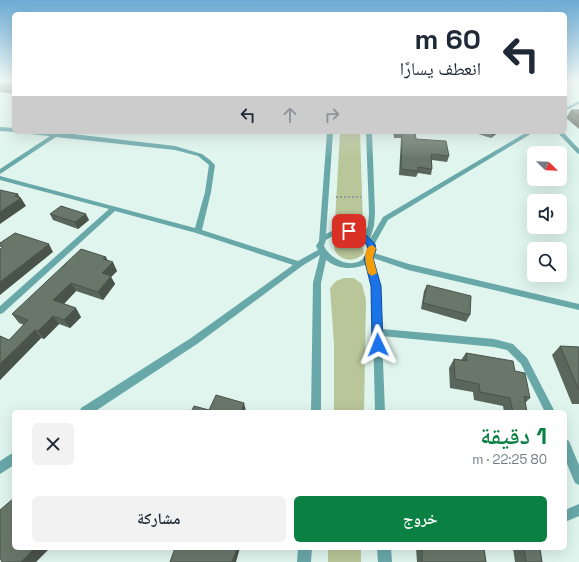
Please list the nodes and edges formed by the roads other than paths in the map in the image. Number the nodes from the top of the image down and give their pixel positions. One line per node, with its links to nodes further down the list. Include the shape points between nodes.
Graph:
1 (567, 111): 2 (street)
2 (572, 112)
3 (0, 129): 4 (street)
4 (12, 130)
5 (57, 134): 11 (street); 14 (street, via 175,148 195,152 207,158 212,165)
6 (330, 134): 15 (street)
7 (369, 134): 16 (street, via 372,213)
8 (528, 134): 16 (street, via 386,219)
9 (562, 134): 10 (street)
10 (579, 152)
11 (0, 172)
12 (0, 178): 13 (street)
13 (114, 208): 14 (street); 21 (street)
14 (198, 231): 19 (street)
15 (322, 240): 16 (street, via 330,233 342,230 356,232); 17 (street)
16 (369, 241): 18 (street)
17 (322, 253): 18 (street, via 333,262 346,265 359,264); 19 (street); 24 (street, via 317,283)
18 (370, 256): 20 (street); 22 (street, via 376,286)
19 (299, 264): 23 (street, via 194,341)
20 (579, 307)
21 (0, 311)
22 (377, 332): 25 (street); 26 (street, via 494,343 510,348 527,366)
23 (88, 410)
24 (316, 410)
25 (380, 410)
26 (549, 410)
27 (567, 450): 30 (street)
28 (12, 459): 29 (street)
29 (0, 468)
30 (579, 479)
31 (579, 510): 32 (street)
32 (567, 516)
33 (305, 550): 35 (street)
34 (384, 550): 36 (street)
35 (304, 562)
36 (385, 562)

